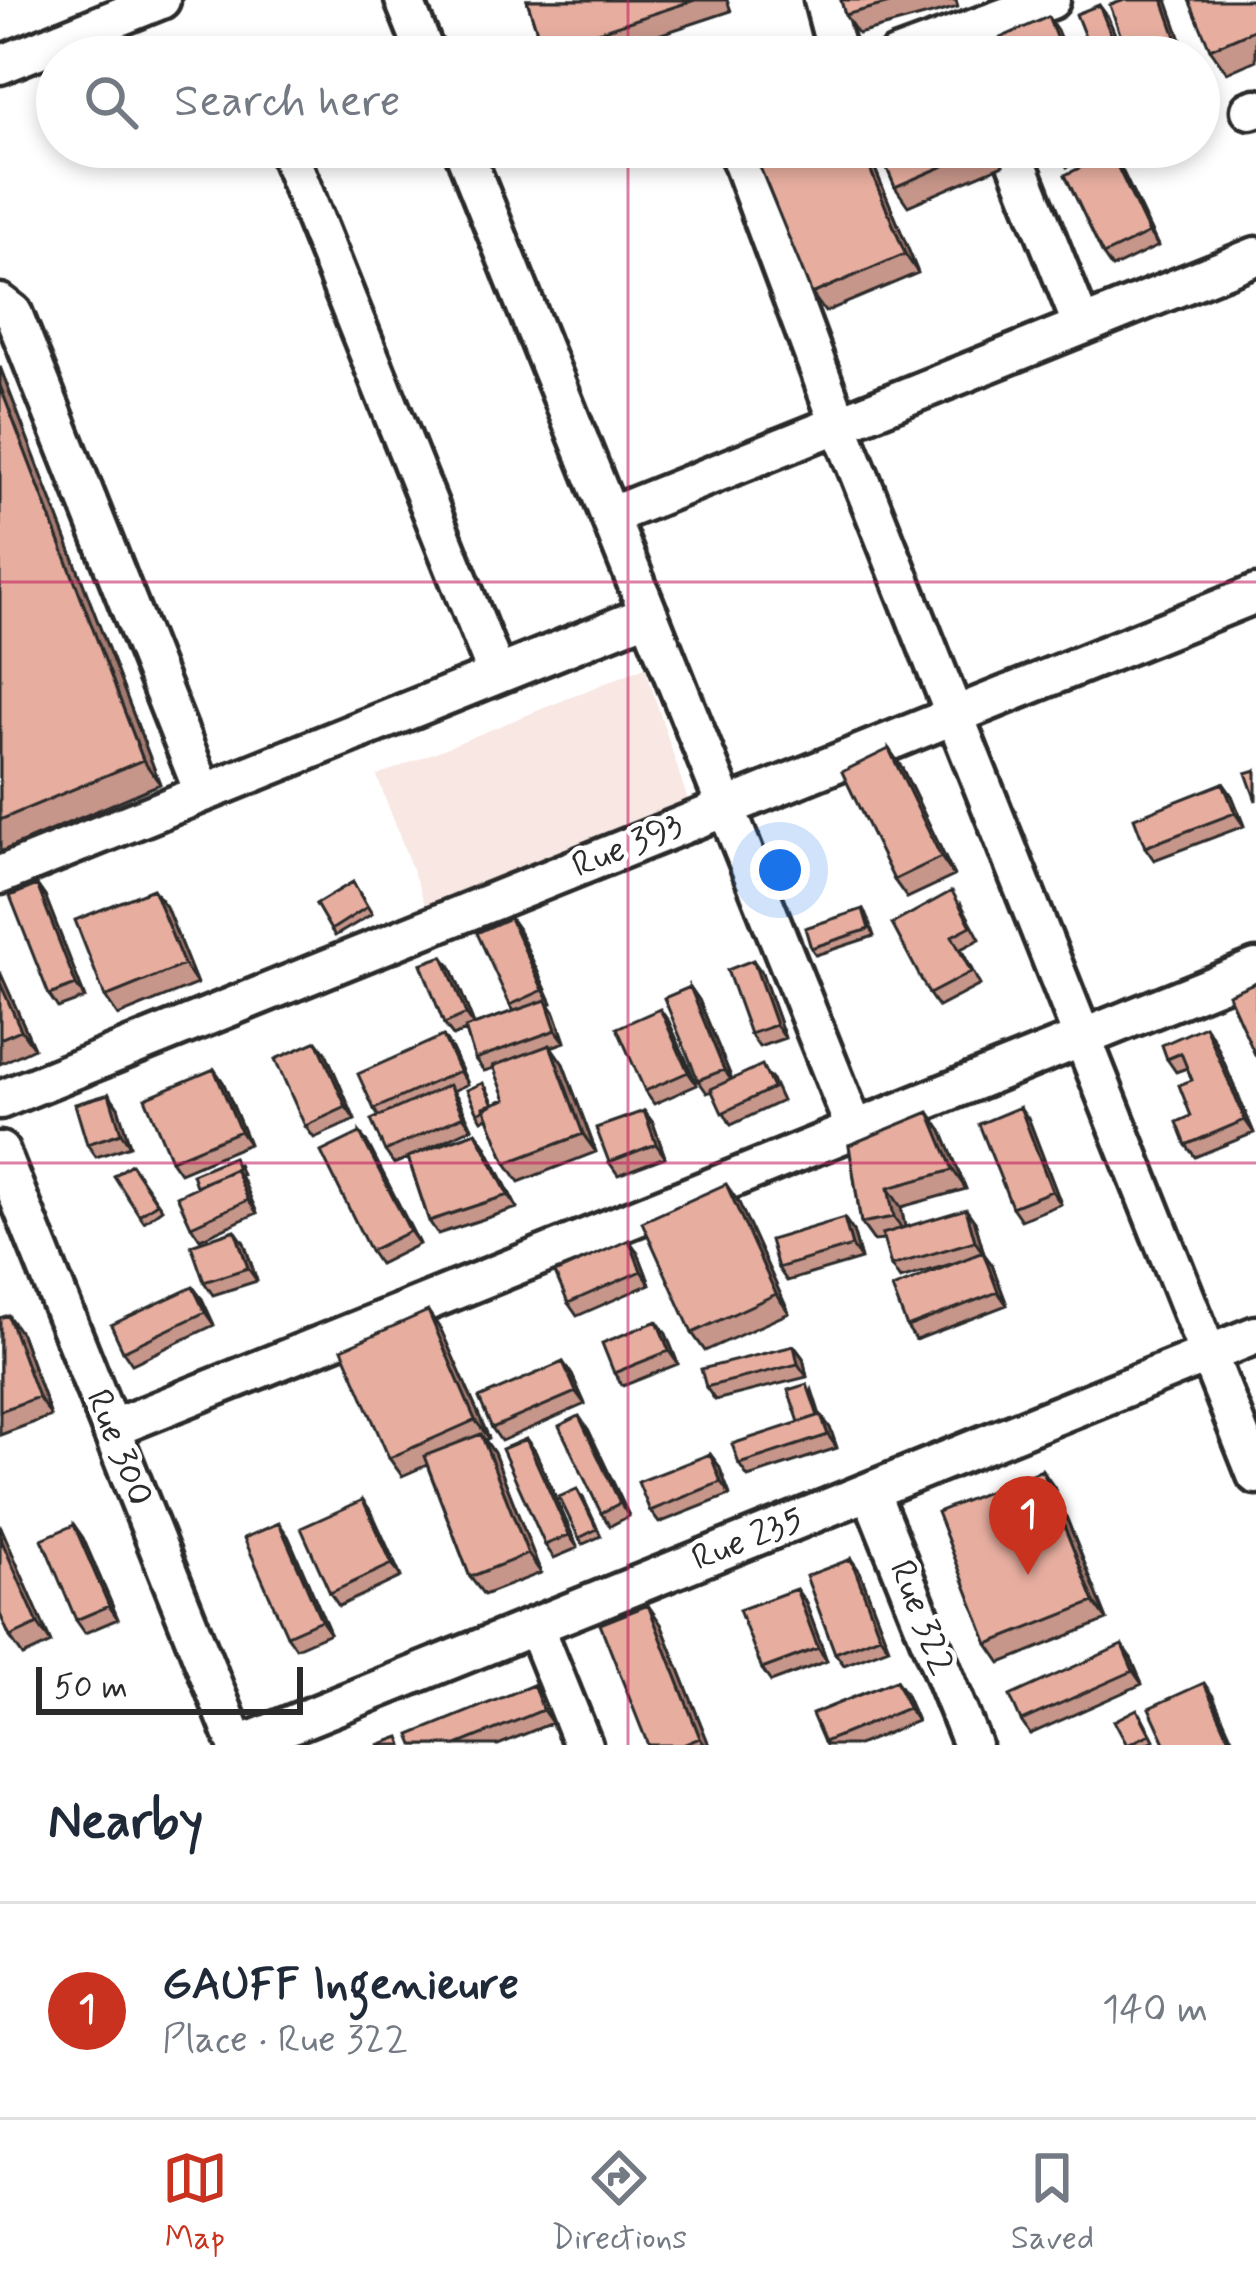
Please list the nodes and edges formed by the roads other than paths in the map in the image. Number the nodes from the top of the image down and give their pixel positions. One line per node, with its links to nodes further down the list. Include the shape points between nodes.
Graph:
1 (161, 0): 5 (street)
2 (404, 0): 6 (street)
3 (824, 0): 7 (street)
4 (1051, 0): 8 (street)
5 (72, 36)
6 (419, 36)
7 (833, 36)
8 (988, 36)
9 (36, 50): 10 (street)
10 (0, 65)
11 (294, 168): 22 (street)
12 (471, 168): 19 (street)
13 (744, 168): 18 (street)
14 (1019, 168): 17 (street)
15 (1256, 256): 17 (street)
16 (0, 303): 24 (street, via 13,314)
17 (1082, 326): 18 (street)
18 (839, 424): 19 (street); 23 (street)
19 (610, 517): 21 (street)
20 (1256, 594): 23 (street, Rue 393)
21 (649, 614): 22 (street); 25 (street)
22 (496, 675): 24 (street)
23 (955, 715): 25 (street, Rue 393); 28 (street)
24 (203, 792): 26 (street)
25 (726, 807): 29 (street, Rue 393); 30 (street)
26 (0, 875)
27 (1256, 968): 28 (street)
28 (1084, 1037): 30 (street); 33 (street)
29 (0, 1100)
30 (855, 1130): 34 (street)
31 (0, 1151): 34 (street, Rue 300)
32 (1256, 1335): 33 (street, Rue 235)
33 (1210, 1354): 35 (street); 36 (street, Rue 235)
34 (111, 1430): 38 (street, Rue 300)
35 (1256, 1475)
36 (870, 1491): 37 (street, Rue 235); 40 (street, Rue 322)
37 (535, 1626): 38 (street, Rue 235); 39 (street)
38 (238, 1745)
39 (583, 1745)
40 (972, 1745)

